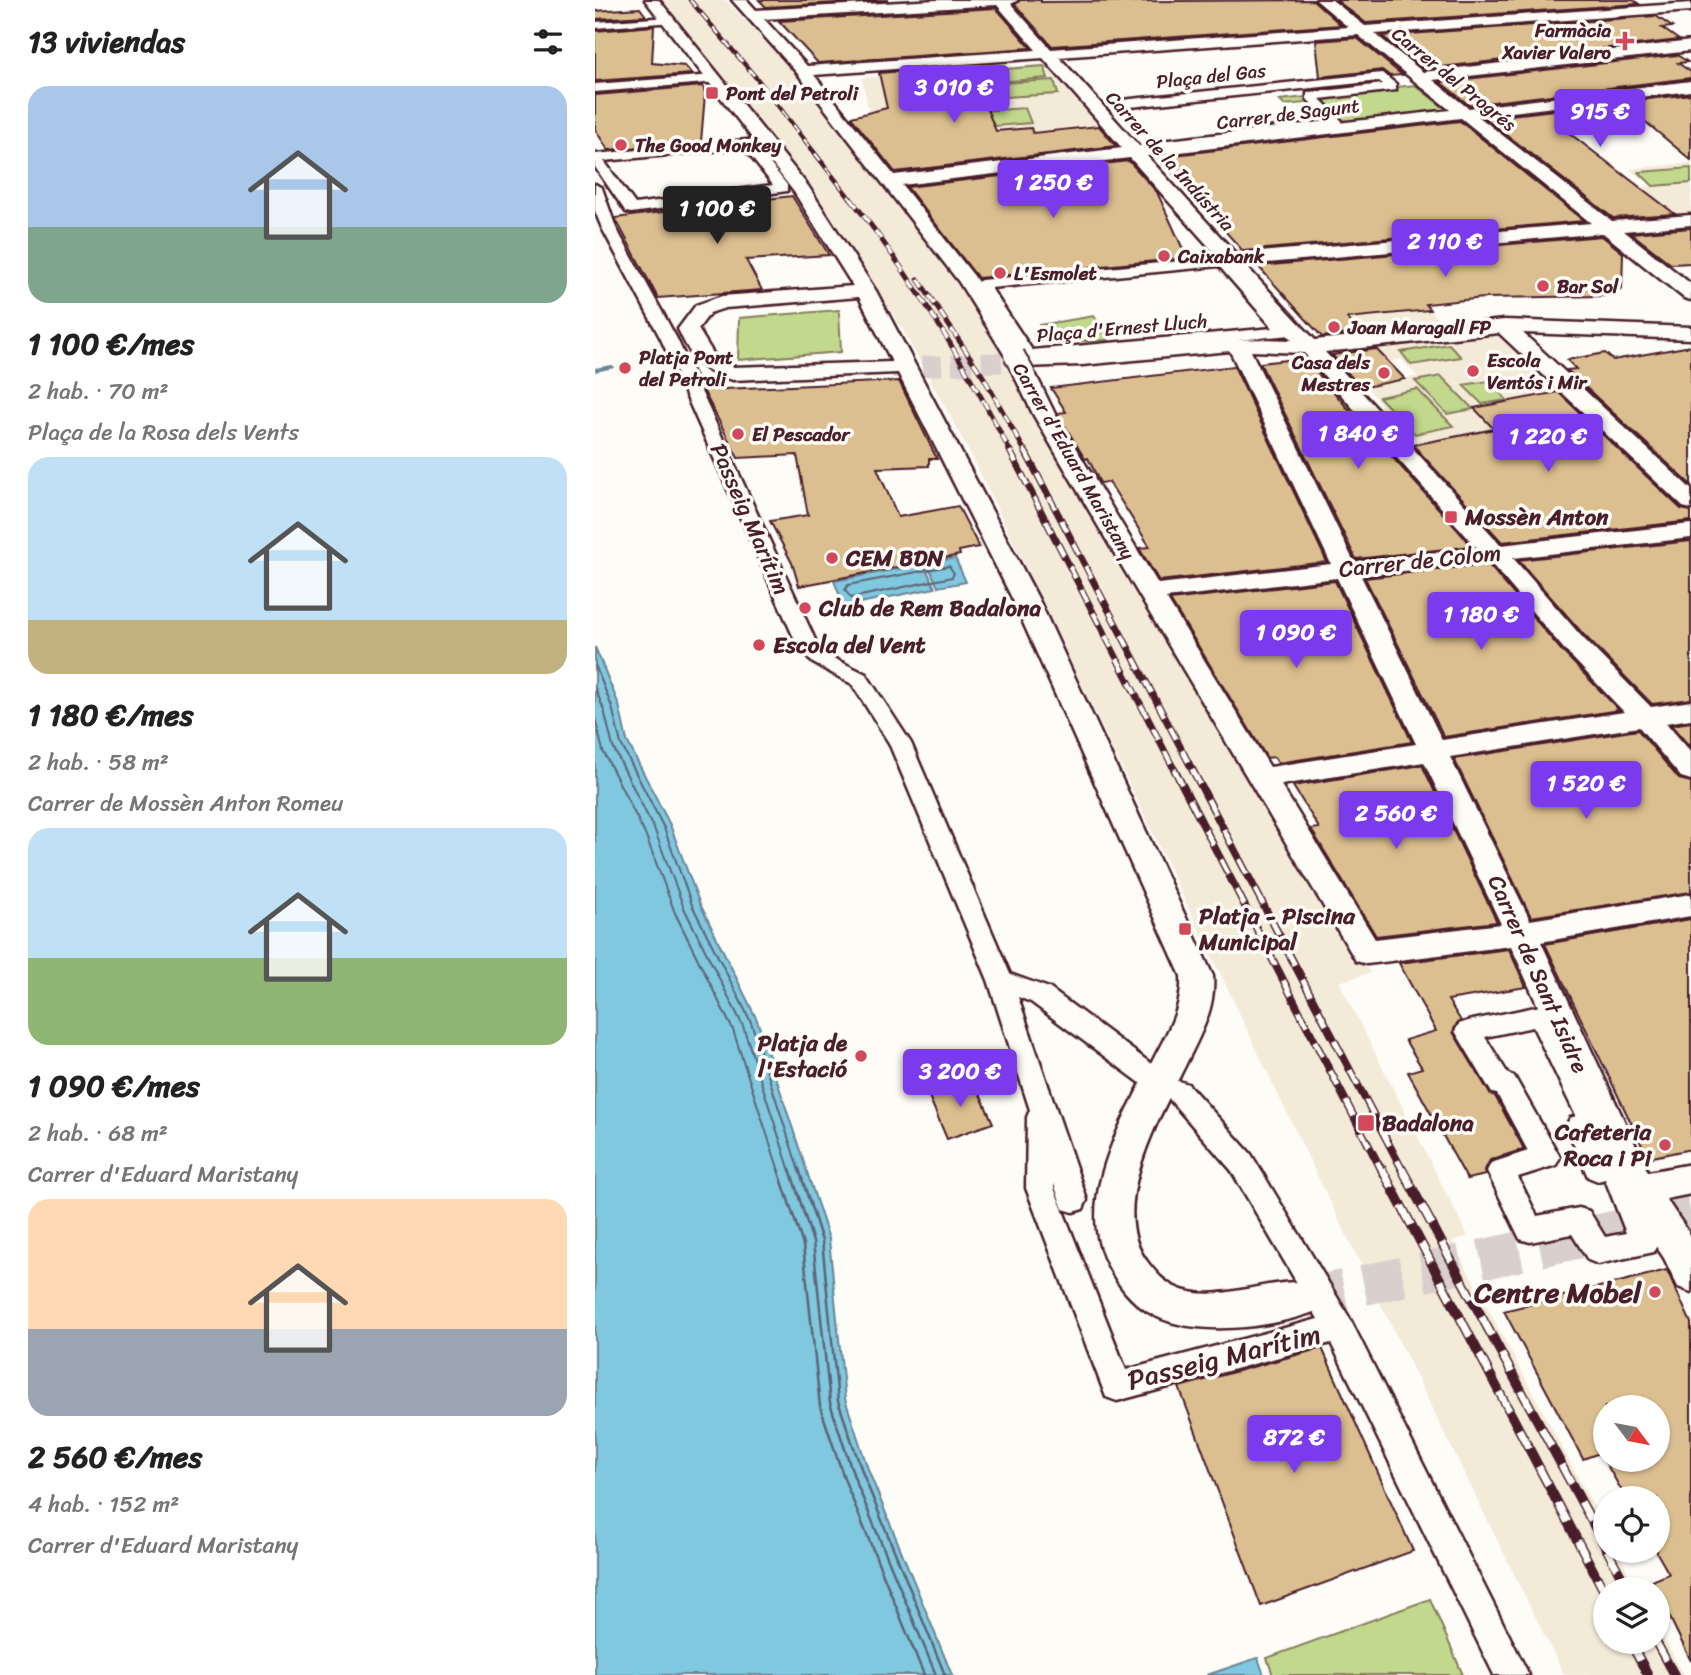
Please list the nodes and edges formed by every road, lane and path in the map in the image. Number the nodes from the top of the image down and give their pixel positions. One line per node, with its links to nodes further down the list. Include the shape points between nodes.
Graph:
1 (652, 0): 10 (street)
2 (739, 0): 8 (street, Carrer d'Eduard Maristany)
3 (1001, 0): 4 (street); 8 (street); 17 (street, Carrer de la Indústria)
4 (1011, 0)
5 (1323, 0): 13 (street, Carrer del Progrés)
6 (1552, 0): 9 (street)
7 (1691, 6): 9 (street)
8 (751, 15): 18 (street, Carrer d'Eduard Maristany)
9 (1574, 15): 12 (street); 13 (street)
10 (669, 20): 11 (street); 20 (street)
11 (595, 25)
12 (1589, 26)
13 (1360, 30): 17 (street); 19 (street, Carrer del Progrés)
14 (1610, 41): 16 (street)
15 (1691, 46): 16 (street)
16 (1627, 53): 19 (street); 23 (street)
17 (1047, 55): 18 (street); 27 (street, Carrer de la Indústria)
18 (803, 71): 29 (street, Carrer d'Eduard Maristany)
19 (1419, 77): 25 (street, Carrer del Progrés)
20 (714, 79): 22 (street); 34 (street, via 802,190)
21 (1691, 86): 23 (street, Carrer de Sagunt)
22 (595, 88)
23 (1673, 88): 24 (street); 25 (street, Carrer de Sagunt)
24 (1691, 101)
25 (1465, 114): 27 (street, Carrer de Sagunt); 32 (street, Carrer del Progrés)
26 (1338, 124): 26 (street, Plaça del Gas, via 1311,96 1392,87 1382,77 1112,106 1149,146)
27 (1135, 153): 29 (street, Carrer de Sagunt); 33 (street, Carrer de la Indústria)
28 (595, 158): 28 (street, via 631,209 782,188 747,144)
29 (890, 181): 40 (street, Carrer d'Eduard Maristany, via 967,280)
30 (595, 188): 54 (street, Passeig Marítim, via 602,214 669,339 807,647 859,679 900,743)
31 (1691, 220): 32 (street)
32 (1608, 228): 33 (street); 35 (street, Carrer del Progrés)
33 (1227, 261): 33 (street, Plaça d'Ernest Lluch, via 1035,279 981,284 1028,355 1285,332); 39 (street, Carrer de la Indústria)
34 (866, 291): 41 (street, via 722,302 703,310 688,329 708,363 727,373); 63 (street, via 1026,600 1199,985 1189,1023 1118,1177 1112,1222 1122,1261 1151,1294 1188,1310 1215,1311)
35 (1691, 294)
36 (1504, 326): 37 (street); 39 (street); 42 (street)
37 (1691, 333)
38 (1237, 344): 39 (street); 40 (street); 45 (street, Carrer de Sant Isidre)
39 (1311, 347): 44 (street, Carrer de la Indústria)
40 (1021, 364): 46 (street, Carrer d'Eduard Maristany, via 1044,414)
41 (892, 368)
42 (1691, 502)
43 (1691, 531): 44 (street, Carrer de Colom)
44 (1495, 552): 45 (street, Carrer de Colom); 48 (street, Carrer de la Indústria)
45 (1346, 569): 46 (street, Carrer de Colom); 49 (street, Carrer de Sant Isidre)
46 (1150, 592): 51 (street, Carrer d'Eduard Maristany)
47 (1691, 710): 48 (street)
48 (1645, 717): 49 (street); 50 (street, Carrer de la Indústria)
49 (1434, 750): 51 (street); 53 (street, Carrer de Sant Isidre)
50 (1691, 770)
51 (1261, 778): 53 (street, Carrer d'Eduard Maristany, via 1367,952)
52 (1691, 905): 53 (street)
53 (1521, 933): 60 (street, Carrer de Sant Isidre)
54 (1000, 981): 56 (street, via 1040,995); 58 (street, Passeig Marítim)
55 (1480, 1051): 55 (street, via 1545,1157 1501,1171 1530,1230 1579,1220 1598,1251 1644,1243 1613,1165 1598,1169 1579,1126 1594,1124 1540,1016 1468,1031)
56 (1148, 1075)
57 (1179, 1092): 64 (street, via 1241,1162)
58 (1041, 1097): 61 (street, Passeig Marítim); 64 (street, Passeig Marítim, via 1040,1188 1117,1387)
59 (1691, 1179): 60 (street)
60 (1638, 1189): 62 (street, Carrer de Sant Isidre)
61 (1073, 1200)
62 (1686, 1254)
63 (1305, 1298)
64 (1339, 1327): 65 (street)
65 (1512, 1675)

